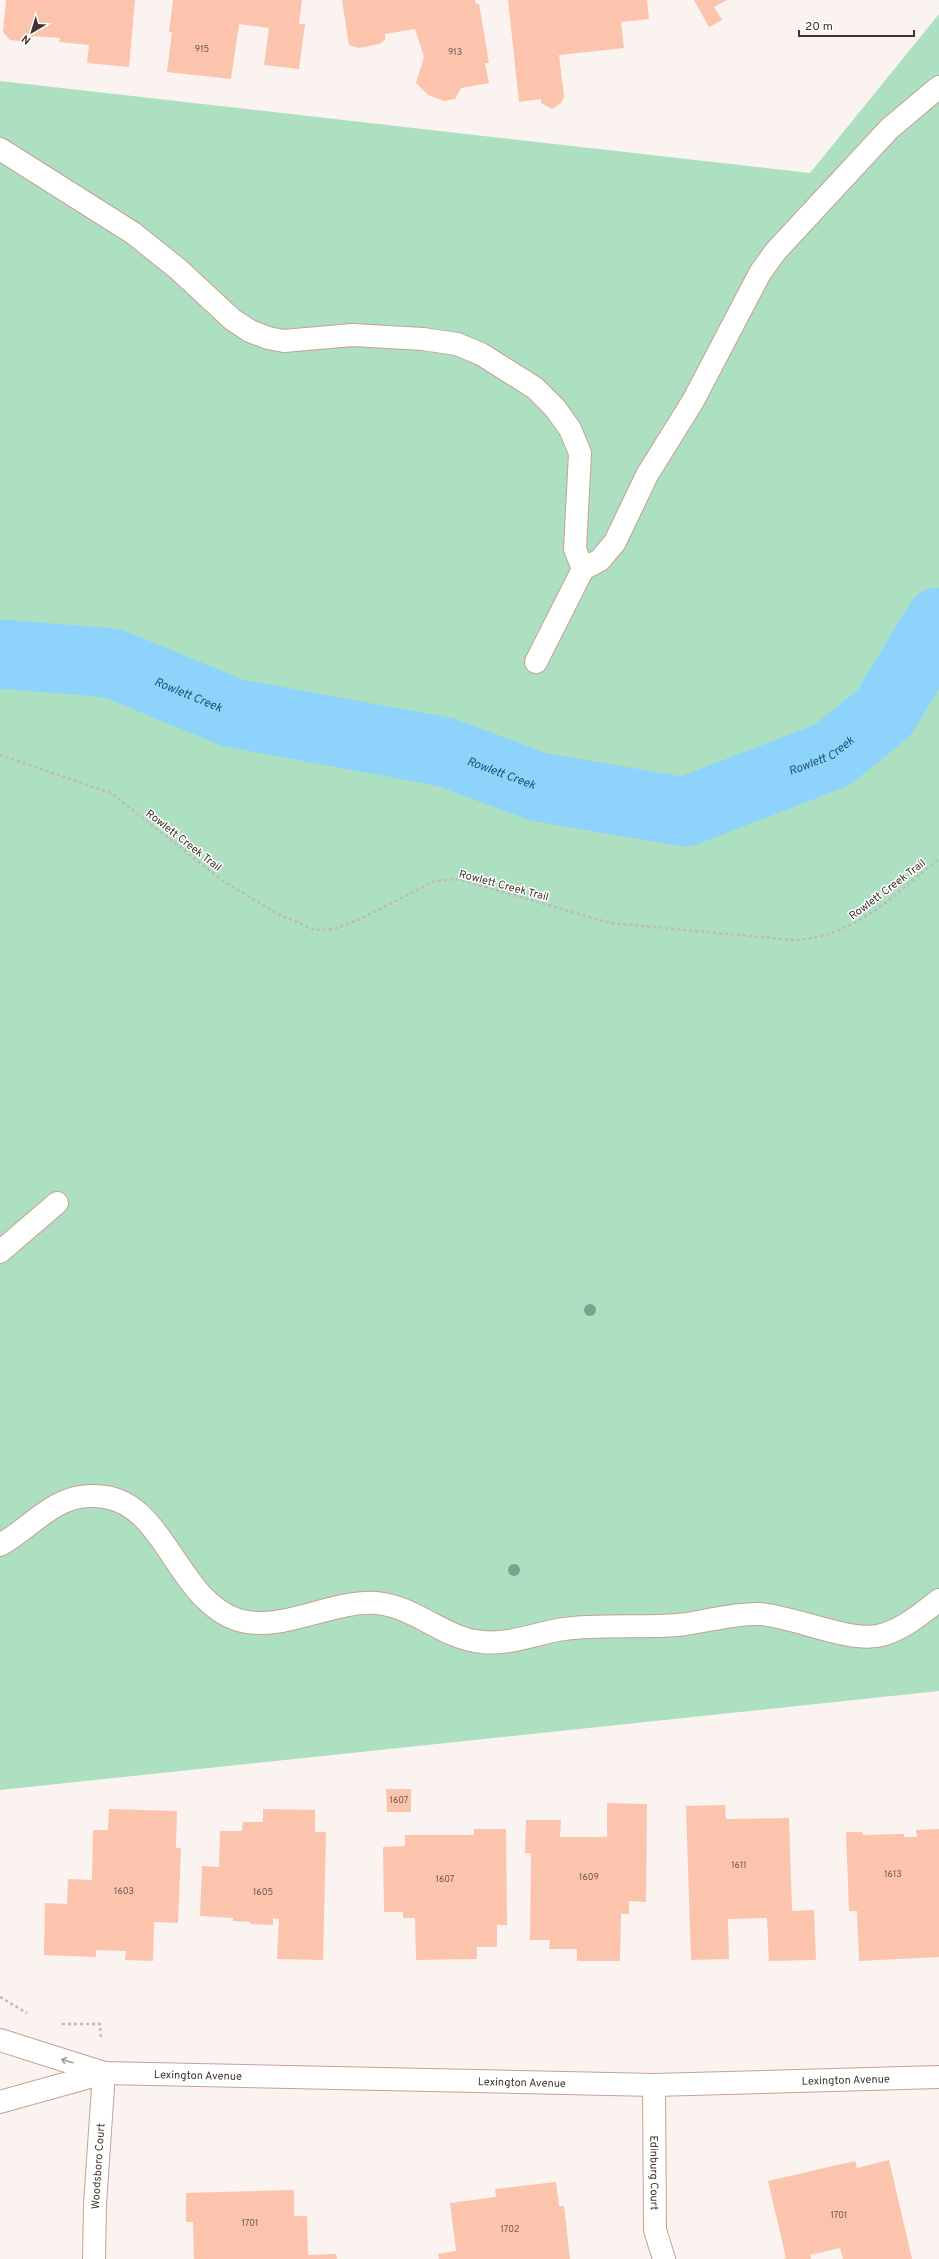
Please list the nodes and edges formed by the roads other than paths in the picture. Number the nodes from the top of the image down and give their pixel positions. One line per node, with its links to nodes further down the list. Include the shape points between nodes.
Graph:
1 (939, 87): 3 (street, via 889,129 775,252 760,273 693,400 647,475 615,542 600,560)
2 (0, 149): 3 (street, via 133,233 178,269 233,320 250,331 284,341 352,335 423,339 457,344 492,360 535,388 556,408 580,453 575,549)
3 (583, 570): 4 (street)
4 (536, 662)
5 (58, 1203): 6 (street)
6 (0, 1252)
7 (0, 1545): 8 (street, via 40,1514 64,1501 76,1497 105,1497 117,1500 138,1513 163,1542 200,1594 216,1608 239,1620 266,1623 332,1607 378,1603 410,1612 447,1631 482,1642 517,1640 562,1630 600,1626 677,1625 757,1614 781,1617 861,1637 877,1636 904,1625)
8 (939, 1600)
9 (0, 2040): 10 (street, Lexington Avenue, one-way to 9)
10 (104, 2073): 12 (street, Lexington Avenue); 13 (street, Lexington Avenue); 14 (street, Woodsboro Court)
11 (939, 2077): 12 (street, Lexington Avenue)
12 (654, 2085): 15 (street, Edinburg Court, via 655,2230)
13 (0, 2102)
14 (94, 2259)
15 (664, 2259)

